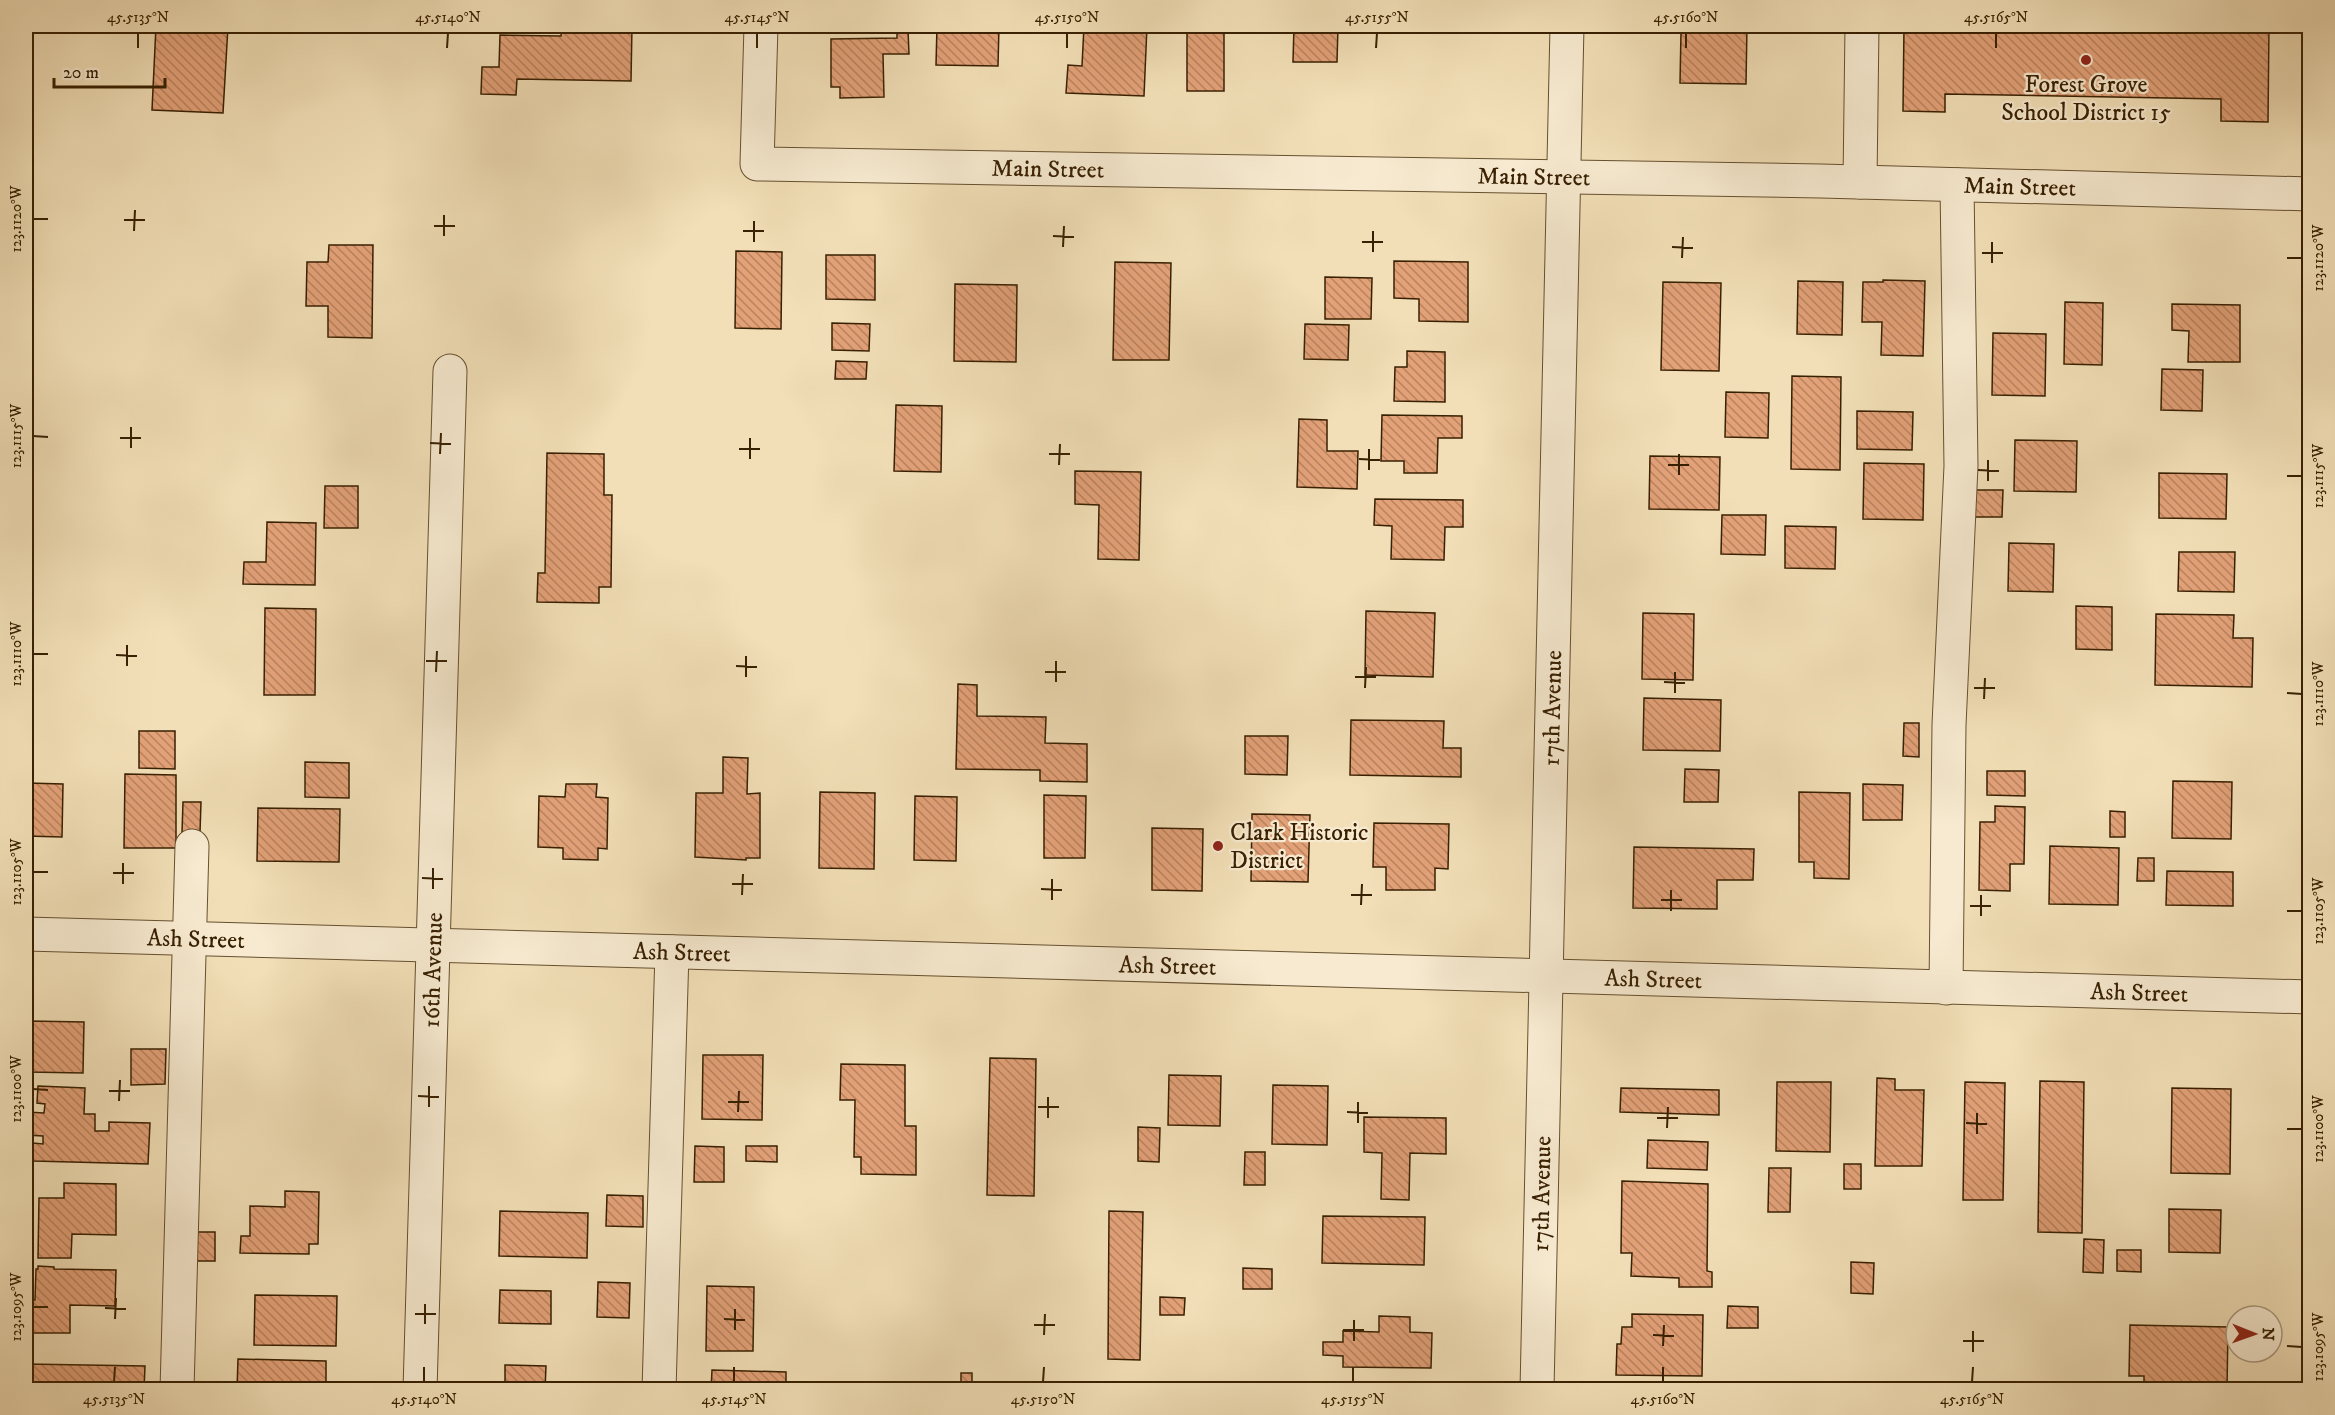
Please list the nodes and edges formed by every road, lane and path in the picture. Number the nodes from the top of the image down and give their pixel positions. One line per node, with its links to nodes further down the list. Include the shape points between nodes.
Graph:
1 (761, 26): 4 (street, Main Street, via 757,164)
2 (1567, 26): 4 (street, 17th Avenue)
3 (1862, 26): 5 (street)
4 (1564, 177): 5 (street, Main Street); 14 (street, 17th Avenue)
5 (1860, 183): 6 (street, Main Street)
6 (1957, 185): 7 (street, Main Street); 15 (street, via 1960,466 1949,725)
7 (2310, 194)
8 (450, 371): 12 (street, 16th Avenue)
9 (192, 846): 11 (street)
10 (26, 934): 11 (street, Ash Street)
11 (189, 938): 12 (street, Ash Street); 17 (street)
12 (432, 944): 13 (street, Ash Street); 18 (street, 16th Avenue)
13 (672, 952): 14 (street, Ash Street); 19 (street)
14 (1546, 977): 15 (street, Ash Street); 20 (street, 17th Avenue)
15 (1946, 988): 16 (street, Ash Street)
16 (2310, 997)
17 (177, 1389)
18 (420, 1389)
19 (659, 1389)
20 (1537, 1389)

